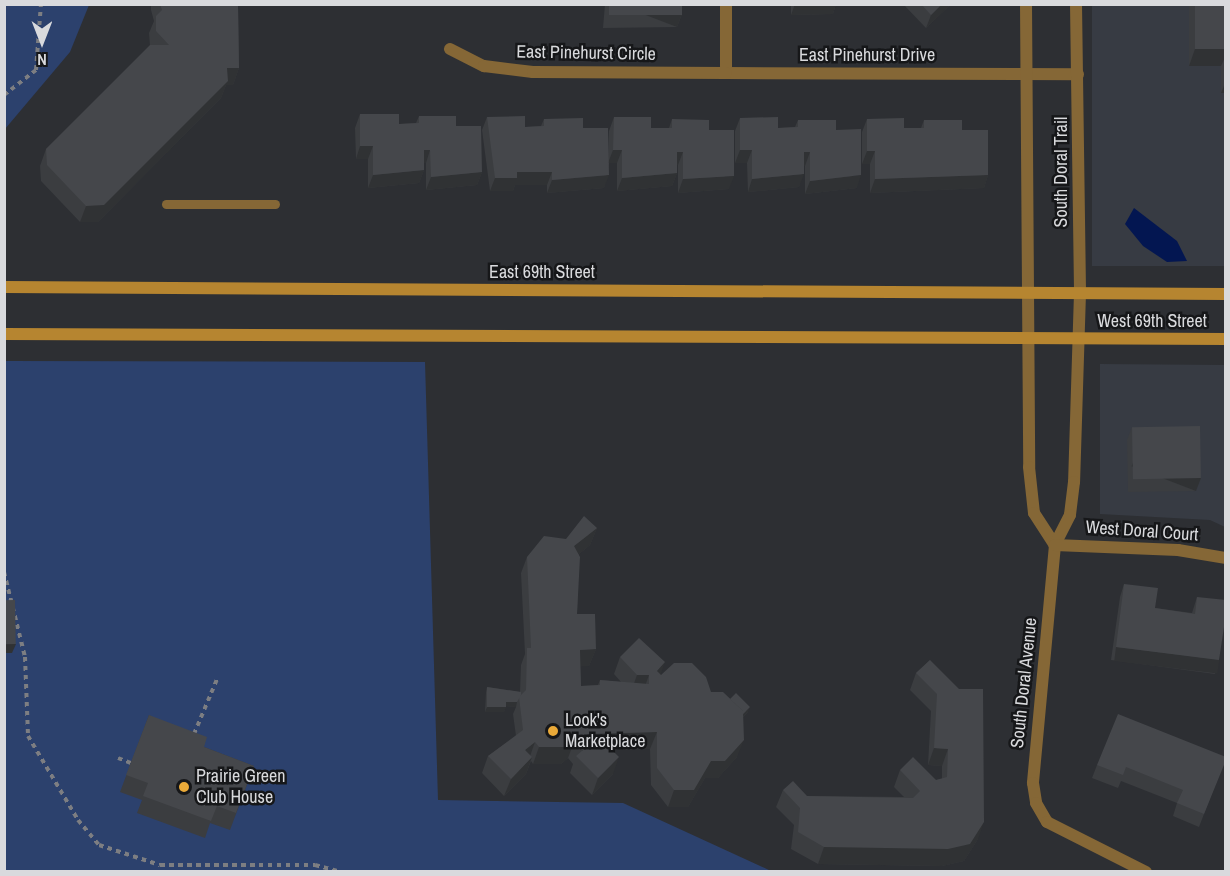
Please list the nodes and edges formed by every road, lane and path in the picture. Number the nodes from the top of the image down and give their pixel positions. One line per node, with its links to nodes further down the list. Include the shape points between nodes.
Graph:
1 (41, 4): 9 (path, via 36,70)
2 (726, 4): 6 (street)
3 (1026, 4): 7 (street, South Doral Trail)
4 (1076, 4): 8 (street, South Doral Trail)
5 (450, 49): 6 (street, East Pinehurst Circle, via 484,66 533,72)
6 (726, 73): 7 (street, East Pinehurst Drive)
7 (1025, 73): 8 (street, East Pinehurst Drive); 13 (street, South Doral Trail)
8 (1078, 74): 14 (street, South Doral Trail)
9 (4, 95)
10 (166, 204): 11 (lane)
11 (275, 204)
12 (4, 287): 13 (main road, East 69th Street)
13 (1028, 292): 14 (main road, East 69th Street); 17 (street)
14 (1080, 293): 15 (main road, West 69th Street); 18 (street, South Doral Trail)
15 (1226, 294)
16 (4, 334): 17 (main road)
17 (1028, 339): 18 (main road); 20 (street, via 1034,513)
18 (1079, 339): 19 (main road, West 69th Street); 20 (street, South Doral Avenue, via 1074,482 1070,515)
19 (1226, 339)
20 (1055, 545): 21 (street, West Doral Court, via 1178,549); 28 (street, South Doral Avenue, via 1033,783 1036,803 1047,822)
21 (1226, 558)
22 (4, 572): 27 (path, via 25,657 28,736 78,820 99,845 160,866 315,866)
23 (218, 677): 24 (path)
24 (192, 738)
25 (118, 758): 26 (path)
26 (131, 763)
27 (341, 872)
28 (1146, 872)

